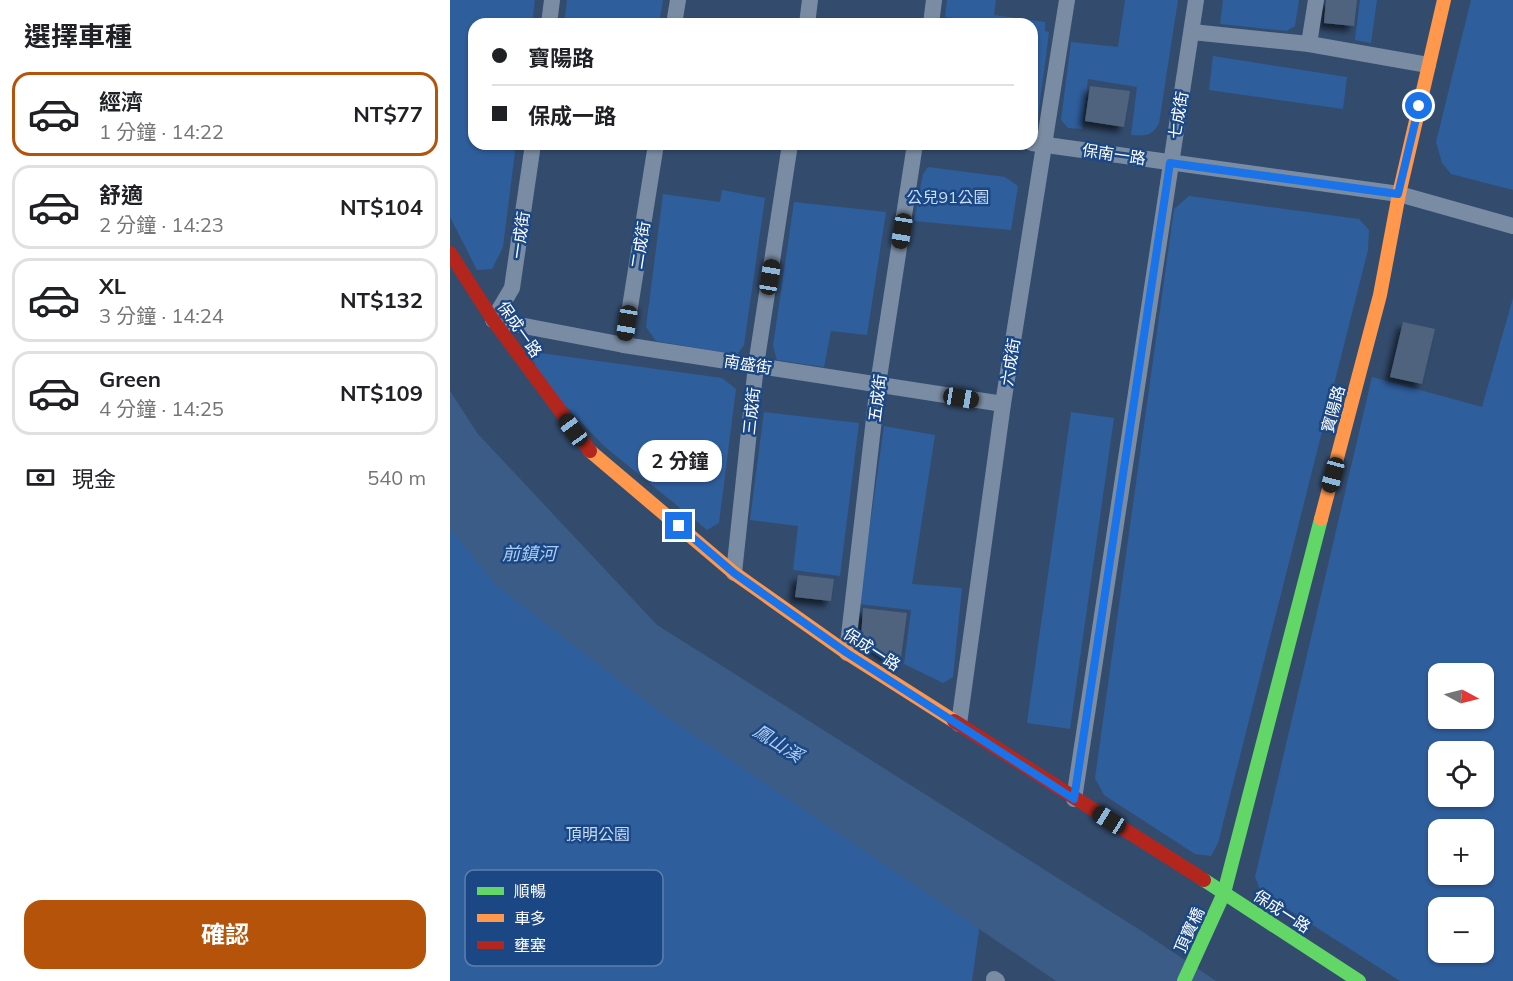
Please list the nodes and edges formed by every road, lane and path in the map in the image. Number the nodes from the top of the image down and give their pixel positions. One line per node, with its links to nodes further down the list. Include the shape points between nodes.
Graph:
1 (552, 0): 9 (street)
2 (678, 0): 10 (street)
3 (810, 0): 11 (street)
4 (934, 0): 12 (street)
5 (1067, 0): 16 (street, 六成街)
6 (1196, 0): 13 (street, 七成街)
7 (1316, 0): 14 (street)
8 (1444, 0): 15 (street, 寶陽路)
9 (550, 18)
10 (675, 18)
11 (808, 18)
12 (932, 18)
13 (1192, 32): 14 (street); 21 (street, 七成街)
14 (1309, 44): 15 (street)
15 (1428, 65): 22 (street, 寶陽路)
16 (1039, 143): 21 (street, 保南一路); 29 (street, 六成街)
17 (531, 150): 25 (street, 一成街, via 512,288)
18 (655, 150): 26 (street, 二成街)
19 (789, 150): 27 (street, 三成街)
20 (914, 150): 28 (street, 五成街)
21 (1170, 163): 22 (street, 保南一路); 33 (street, 七成街)
22 (1398, 194): 23 (street, 保南一路); 34 (street, 寶陽路, via 1380,295)
23 (1513, 226)
24 (450, 252): 25 (street, 保成一路)
25 (493, 320): 26 (street, 南盛街); 30 (street, 保成一路, via 587,449)
26 (624, 345): 27 (street, 南盛街)
27 (756, 365): 28 (street, 南盛街); 30 (street, 三成街)
28 (878, 384): 29 (street, 南盛街); 31 (street, 五成街)
29 (1003, 405): 32 (street, 六成街)
30 (734, 573): 31 (street, 保成一路)
31 (847, 653): 32 (street, 保成一路)
32 (959, 724): 33 (street, 保成一路)
33 (1074, 799): 34 (street, 保成一路)
34 (1224, 893): 35 (street, 頂寶橋); 36 (street, 保成一路)
35 (1184, 981)
36 (1359, 981)

